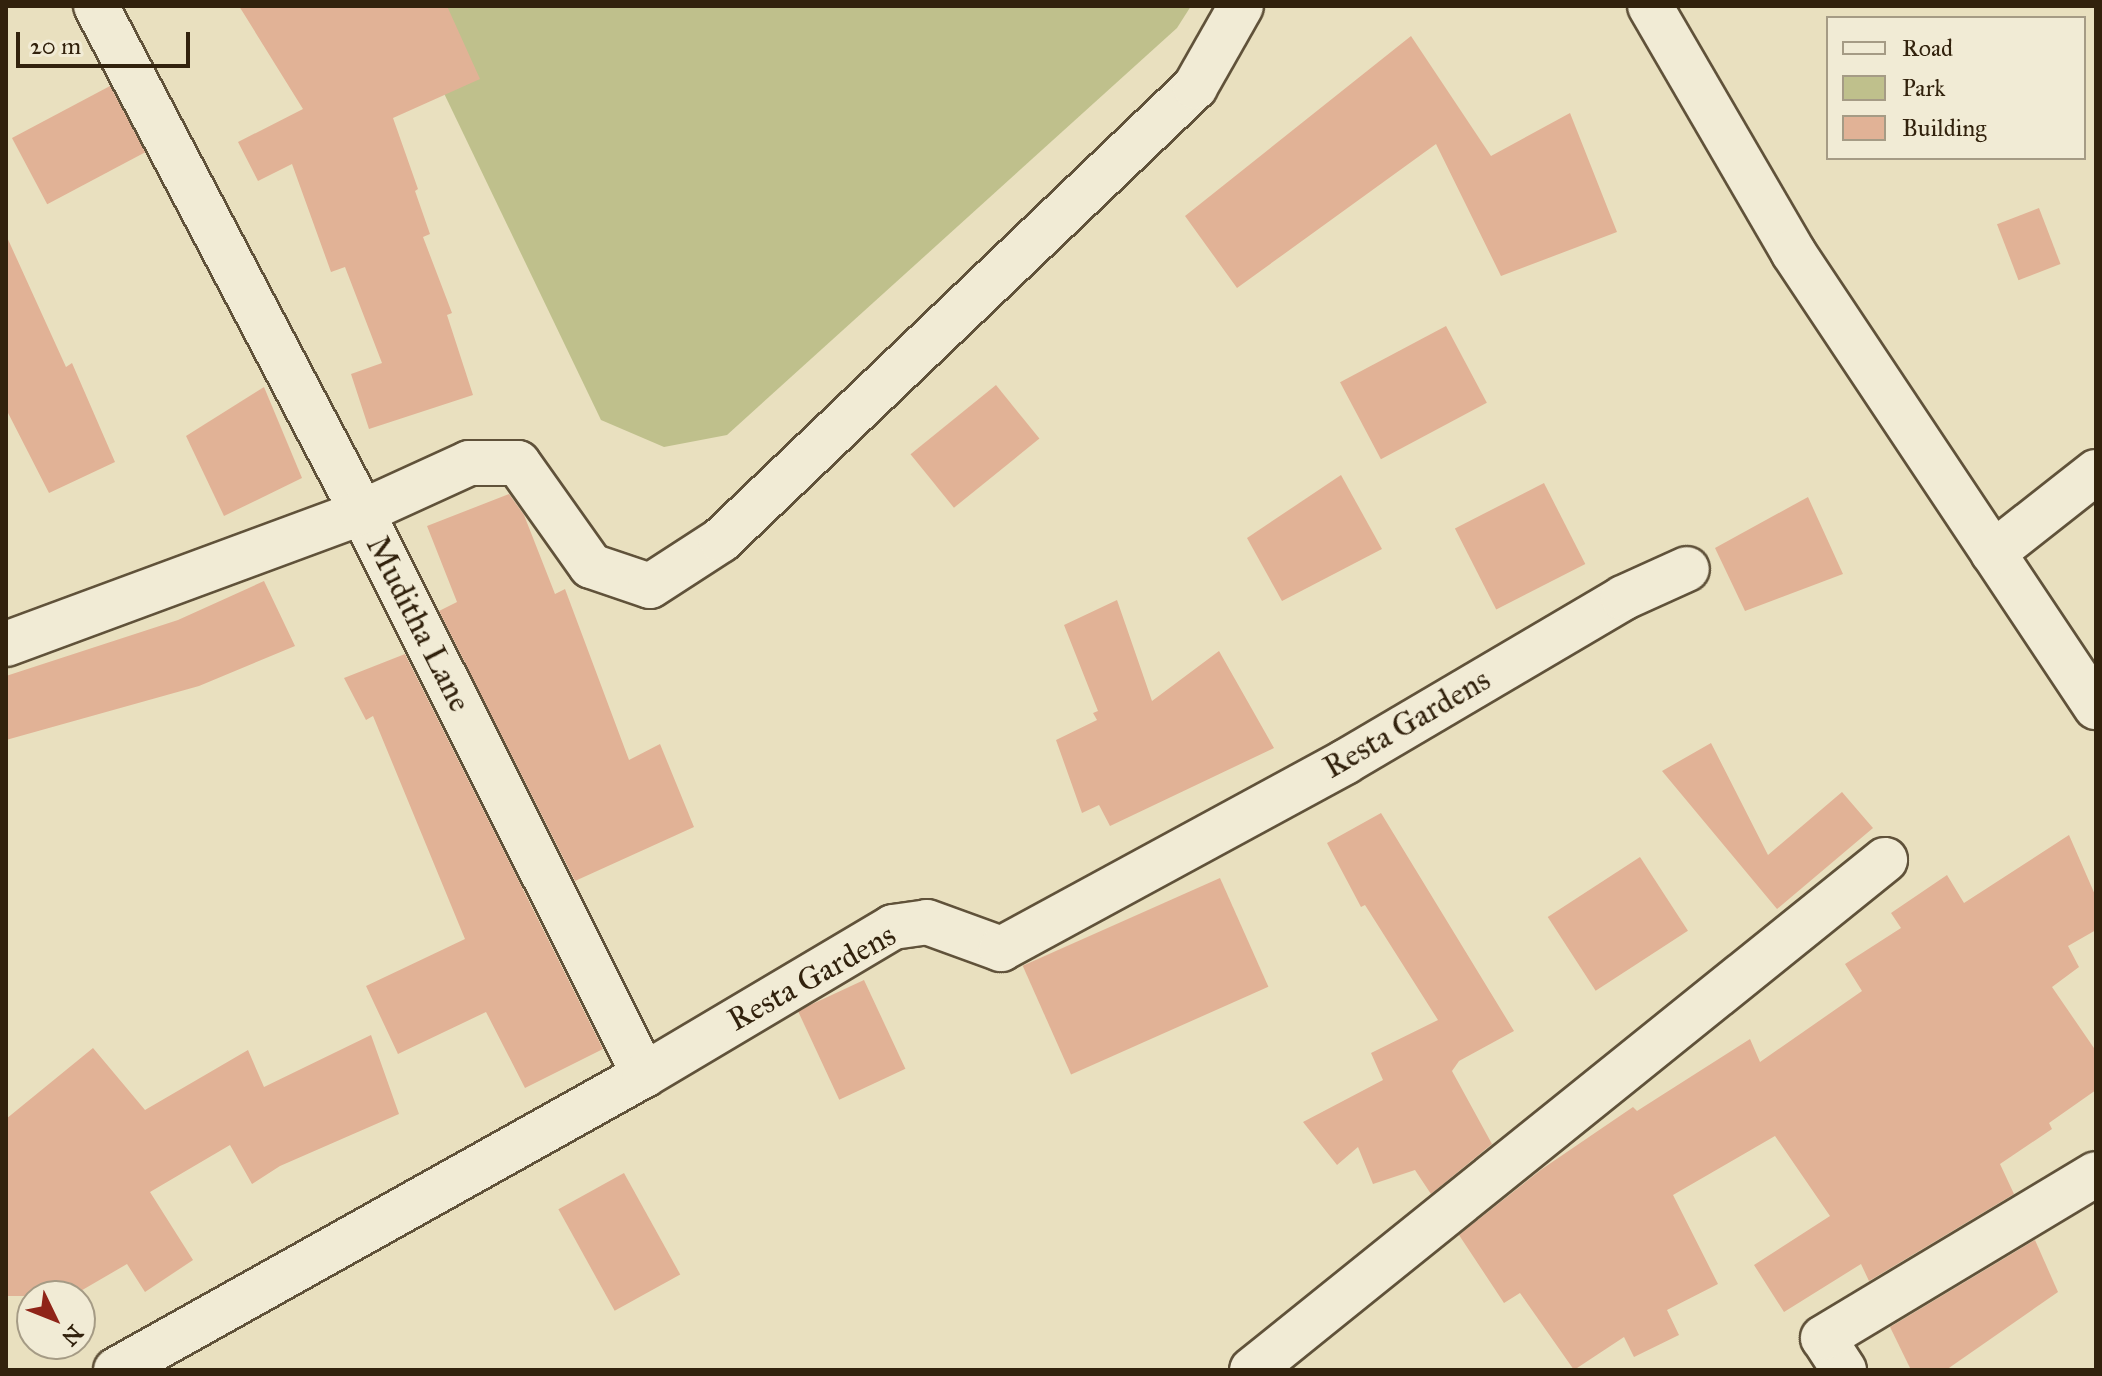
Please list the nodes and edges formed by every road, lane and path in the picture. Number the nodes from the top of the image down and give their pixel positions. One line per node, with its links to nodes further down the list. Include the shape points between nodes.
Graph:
1 (96, 6): 5 (street)
2 (1241, 6): 5 (street, via 1195,87 721,540 650,586 591,566 518,463 469,463)
3 (1650, 6): 6 (street, via 1793,252)
4 (2096, 472): 6 (street)
5 (362, 512): 8 (street, Muditha Lane); 11 (street, Muditha Lane)
6 (1993, 553): 9 (street)
7 (1687, 569): 11 (street, Resta Gardens, via 1623,598 1345,762 1001,949 927,922 893,927)
8 (11, 630)
9 (2096, 707)
10 (1885, 860): 14 (street)
11 (644, 1075): 13 (street, Resta Gardens)
12 (2096, 1174): 15 (street, via 1823,1338)
13 (116, 1370)
14 (1252, 1370)
15 (1844, 1370)

